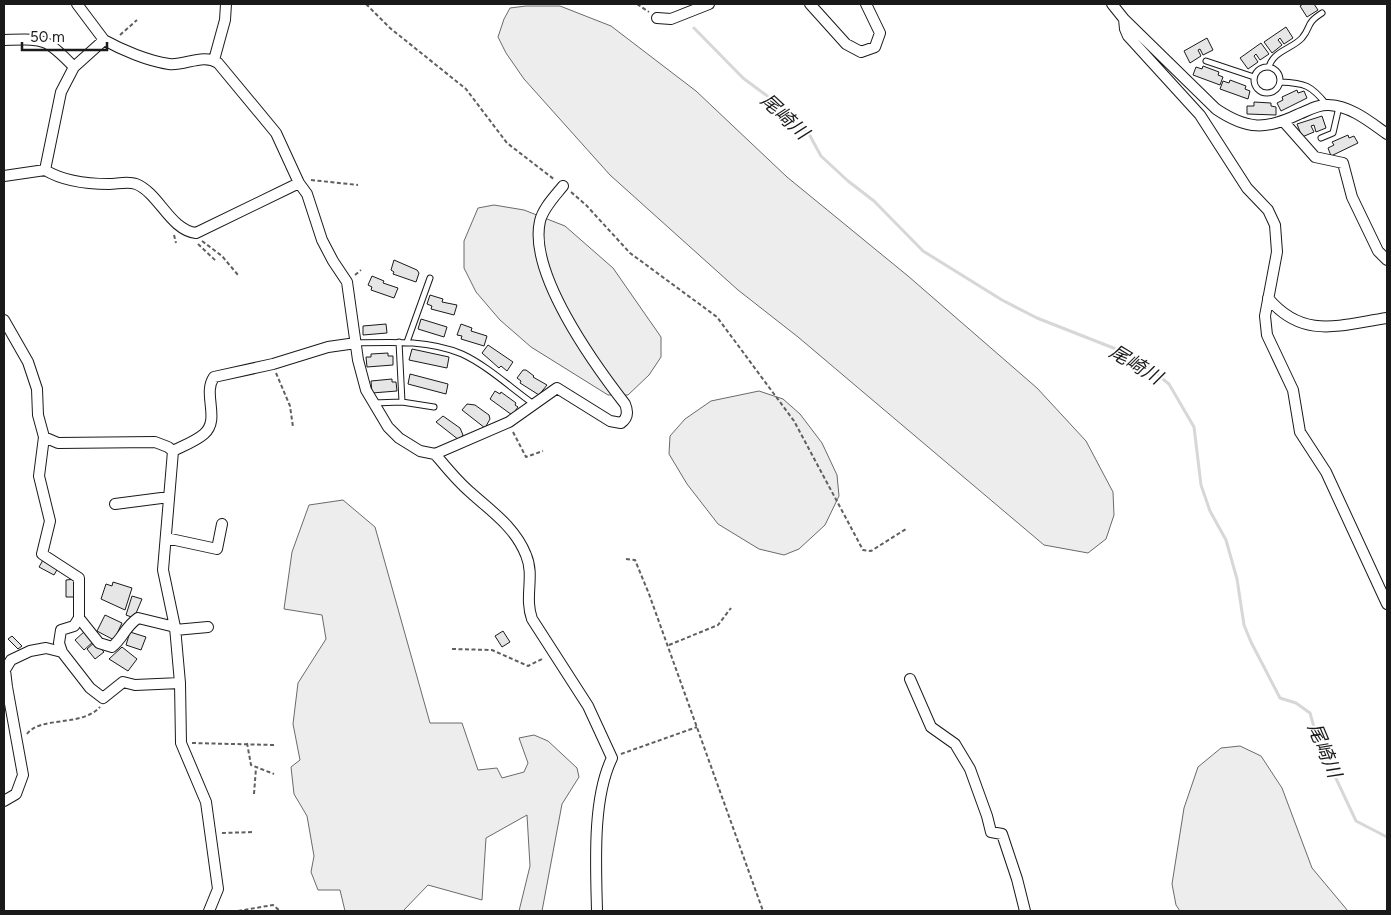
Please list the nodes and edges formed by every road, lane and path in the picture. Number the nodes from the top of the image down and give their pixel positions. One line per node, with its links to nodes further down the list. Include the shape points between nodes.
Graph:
1 (77, 4): 14 (street)
2 (226, 4): 15 (street)
3 (366, 4): 30 (path, via 390,28 466,89 507,143)
4 (637, 4): 10 (path)
5 (709, 4): 10 (street, via 671,19)
6 (810, 4): 7 (street, via 846,44 861,52 876,47 880,33)
7 (866, 4)
8 (1116, 5): 11 (street)
9 (1322, 13): 18 (lane, via 1310,21 1300,39 1273,58)
10 (657, 18)
11 (1124, 19): 23 (street, via 1216,109 1231,119 1256,126); 36 (street, via 1124,30 1128,36 1200,114 1247,188 1268,210 1278,238)
12 (137, 20): 14 (path)
13 (4, 40): 17 (street, via 28,38 49,43)
14 (107, 42): 15 (street, via 168,64); 17 (street)
15 (214, 60): 28 (street, via 237,83 276,133)
16 (1206, 61): 19 (lane)
17 (74, 67): 26 (street, via 61,92)
18 (1269, 68): 19 (lane, via 1262,68); 20 (lane, via 1276,71)
19 (1254, 77): 20 (lane, via 1258,89 1265,93 1273,92)
20 (1280, 82): 21 (lane, via 1307,85)
21 (1327, 105): 22 (street); 23 (street, via 1315,107)
22 (1339, 106): 24 (street); 25 (lane, via 1333,133)
23 (1284, 122): 32 (street, via 1315,157 1342,162 1352,197 1378,251)
24 (1387, 134)
25 (1321, 138)
26 (45, 170): 27 (street); 31 (street, via 83,182 135,184 144,188)
27 (4, 176)
28 (300, 183): 29 (path, via 309,180); 31 (street); 41 (street, via 307,194 322,240 348,282)
29 (358, 185)
30 (563, 186): 45 (street, via 540,220 543,265 571,325 596,367 625,404 627,414 624,421 616,424 557,388); 56 (path, via 586,205 630,253 717,317 794,421 863,550 871,552)
31 (192, 232): 33 (path); 34 (path, via 222,256)
32 (1387, 260)
33 (216, 261)
34 (238, 275)
35 (430, 278): 40 (lane)
36 (1268, 298): 37 (street, via 1284,314 1314,327); 59 (street, via 1265,316 1267,335 1293,390 1300,432 1326,472)
37 (1387, 318)
38 (4, 320): 49 (street, via 28,362 37,389 38,415)
39 (399, 342): 40 (lane); 41 (lane); 43 (lane)
40 (407, 342): 45 (lane, via 462,354)
41 (356, 343): 42 (street, via 328,347); 44 (street)
42 (273, 364): 48 (path, via 290,406); 50 (street, via 214,377 209,387 210,426 203,435)
43 (402, 402): 44 (lane); 46 (lane)
44 (372, 403): 52 (street, via 399,438 420,451)
45 (535, 405): 47 (street)
46 (434, 407)
47 (509, 422): 51 (path, via 526,457); 52 (street)
48 (293, 427)
49 (44, 437): 50 (street, via 58,443 155,442); 61 (street, via 39,476 50,521 42,554 80,578)
50 (172, 451): 53 (street)
51 (543, 452)
52 (436, 454): 67 (street, via 518,538 532,572 528,607)
53 (169, 497): 54 (street); 57 (street)
54 (115, 504)
55 (222, 524): 57 (street, via 217,549)
56 (906, 529)
57 (166, 538): 63 (street, via 162,570)
58 (626, 559): 64 (path, via 635,560)
59 (1387, 604)
60 (731, 608): 64 (path, via 718,625)
61 (79, 618): 63 (street, via 99,643 112,647 127,626 138,618); 66 (street, via 74,626 61,630 59,643)
62 (208, 627): 63 (street)
63 (175, 629): 69 (street)
64 (669, 645): 71 (path)
65 (452, 648): 67 (path, via 492,650 528,666)
66 (62, 652): 70 (street, via 90,688); 72 (street, via 46,648 7,664 7,687)
67 (553, 652): 76 (street, via 588,706)
68 (910, 679): 88 (street, via 931,728 955,744 970,769 990,832 1002,834)
69 (180, 683): 70 (street, via 134,685 123,682); 73 (street)
70 (103, 698): 72 (path, via 103,704 94,712 82,718 36,726)
71 (697, 727): 76 (path); 87 (path)
72 (18, 741): 80 (street, via 22,781 16,794)
73 (182, 742): 74 (path); 82 (street, via 206,802)
74 (247, 743): 75 (path); 77 (path, via 249,762)
75 (274, 745)
76 (612, 758): 86 (street, via 601,782 596,865)
77 (256, 768): 78 (path); 79 (path)
78 (274, 774)
79 (254, 794)
80 (4, 801)
81 (254, 832): 82 (path)
82 (210, 833): 83 (street, via 218,889)
83 (209, 911)
84 (238, 911): 85 (path, via 273,905)
85 (280, 911)
86 (598, 911)
87 (764, 911)
88 (1025, 911)

